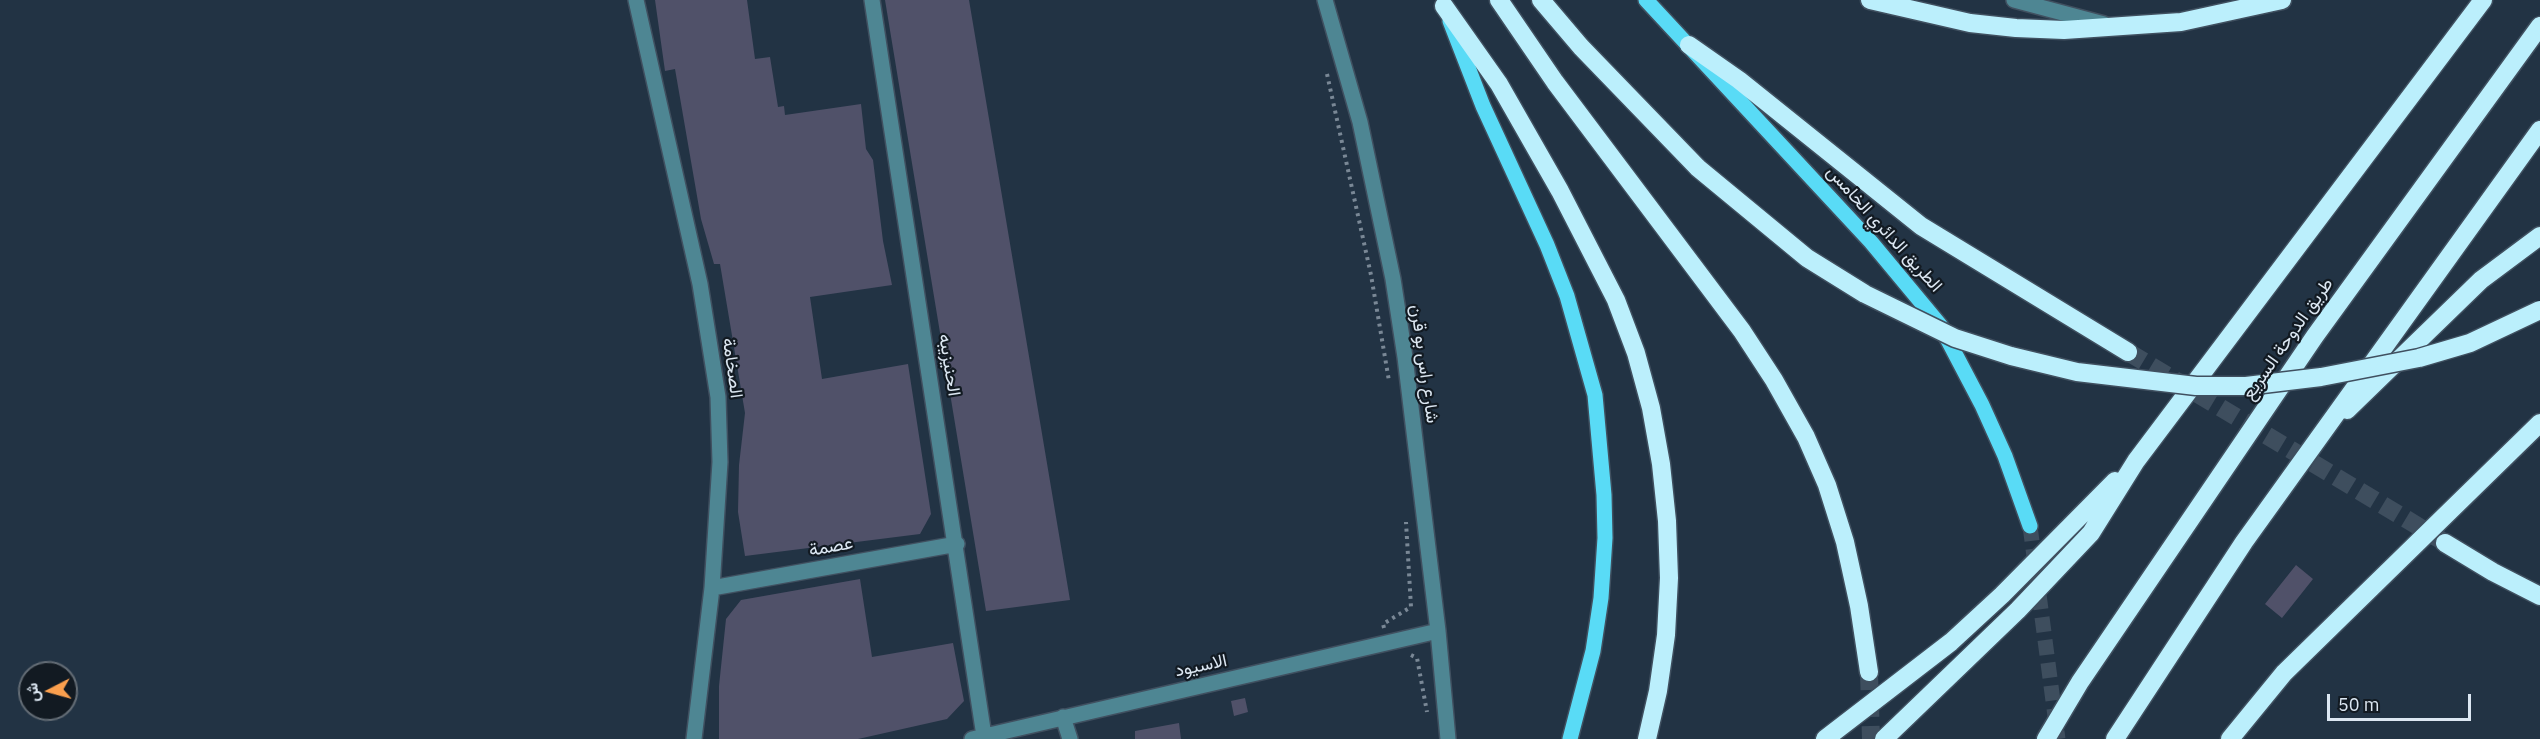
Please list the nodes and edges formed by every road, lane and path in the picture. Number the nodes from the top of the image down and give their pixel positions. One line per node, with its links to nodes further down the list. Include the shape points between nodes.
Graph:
1 (872, 0): 27 (street, الحنيزيبه)
2 (1325, 0): 30 (street, شارع راس بو قرن, via 1360,122 1393,279)
3 (1499, 0): 32 (highway, via 1742,331 1806,437 1845,542)
4 (1541, 0): 18 (highway, bridge, via 1698,168 1807,258 1864,294 1955,338 2011,356 2077,372 2196,386 2246,386 2419,358 2470,343)
5 (1646, 0): 14 (main road, الطريق الدائري الخامس)
6 (1870, 0): 13 (highway, via 1970,23 2064,30)
7 (2014, 0): 13 (street)
8 (2282, 0): 13 (highway, via 2181,22)
9 (2483, 0): 23 (highway)
10 (635, 3): 28 (street, الصخامة, via 700,284 718,397 720,462)
11 (1443, 3): 39 (main road, via 1483,106 1568,296 1594,395 1604,495 1601,598 1593,651); 40 (highway, via 1492,74 1560,191 1616,300 1636,353 1655,431 1667,521 1669,578 1666,635)
12 (2540, 26): 43 (highway, طريق الدوحة السريع, via 2315,336 2080,682)
13 (2116, 28)
14 (1689, 45): 19 (highway, via 1739,80 1921,226); 25 (main road, الطريق الدائري الخامس, via 1871,242 1940,325 2005,456)
15 (1325, 66): 20 (path, via 1371,275)
16 (2540, 130): 22 (highway)
17 (2540, 236): 22 (highway, via 2481,280)
18 (2540, 310)
19 (2128, 352)
20 (1390, 388)
21 (2540, 423): 45 (highway, via 2284,673)
22 (2316, 440): 44 (highway)
23 (2136, 461): 41 (highway, via 1951,642); 42 (highway, via 2091,533 2018,610)
24 (1405, 514): 31 (path, via 1411,607 1383,624)
25 (2030, 526)
26 (2445, 543): 29 (highway)
27 (957, 544): 28 (street, عصمة); 35 (street, الحنيزيبه)
28 (712, 588): 36 (street, الصخامة)
29 (2540, 596)
30 (1438, 631): 31 (street, الاسيود); 38 (street, شارع راس بو قرن)
31 (1387, 643): 33 (path, via 1388,650 1417,658); 34 (street, الاسيود)
32 (1869, 672)
33 (1427, 714)
34 (1063, 717): 35 (street, الاسيود); 37 (street)
35 (978, 738)
36 (694, 739)
37 (1070, 739)
38 (1448, 739)
39 (1570, 739)
40 (1647, 739)
41 (1825, 739)
42 (1884, 739)
43 (2046, 739)
44 (2115, 739)
45 (2230, 739)

